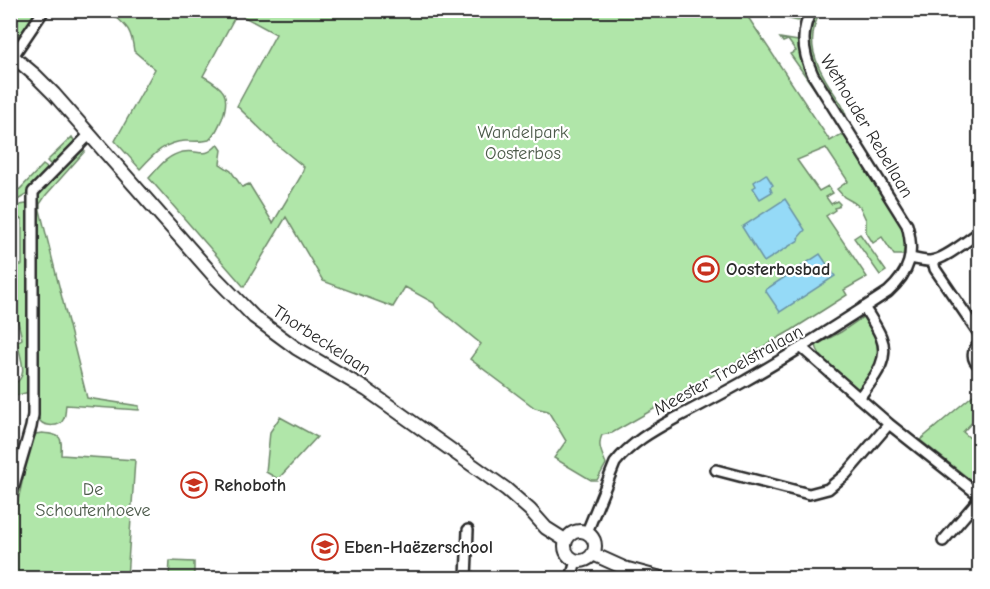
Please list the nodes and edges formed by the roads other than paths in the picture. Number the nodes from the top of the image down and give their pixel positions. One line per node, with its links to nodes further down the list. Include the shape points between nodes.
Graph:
1 (44, 10): 3 (street)
2 (812, 10): 6 (street, Wethouder Rebellaan, via 803,36 807,63 902,215 910,236)
3 (12, 55): 4 (main road, Thorbeckelaan)
4 (90, 134): 16 (street, via 33,192 33,415); 20 (main road, Thorbeckelaan, via 254,317 401,413 506,489 546,528)
5 (980, 231): 7 (street)
6 (910, 258): 7 (street); 8 (street, Meester Troelstralaan, via 896,285)
7 (933, 261): 9 (street)
8 (864, 308): 11 (street, Meester Troelstralaan); 13 (street, via 882,338 884,350 879,371)
9 (980, 335)
10 (980, 344): 12 (street, via 972,356)
11 (802, 348): 13 (street); 19 (street, Meester Troelstralaan, via 650,433 623,453 615,463)
12 (980, 366)
13 (859, 398): 14 (street)
14 (889, 424): 15 (street, via 828,489 809,494); 17 (street)
15 (716, 470)
16 (10, 492)
17 (980, 497): 21 (street)
18 (468, 530): 24 (street)
19 (586, 532): 20 (main road, via 574,531); 22 (main road, via 595,542)
20 (565, 540): 23 (main road, via 566,553)
21 (943, 541)
22 (593, 554): 23 (main road, via 589,559); 26 (main road)
23 (576, 561): 25 (street)
24 (466, 579)
25 (571, 579)
26 (662, 579)

